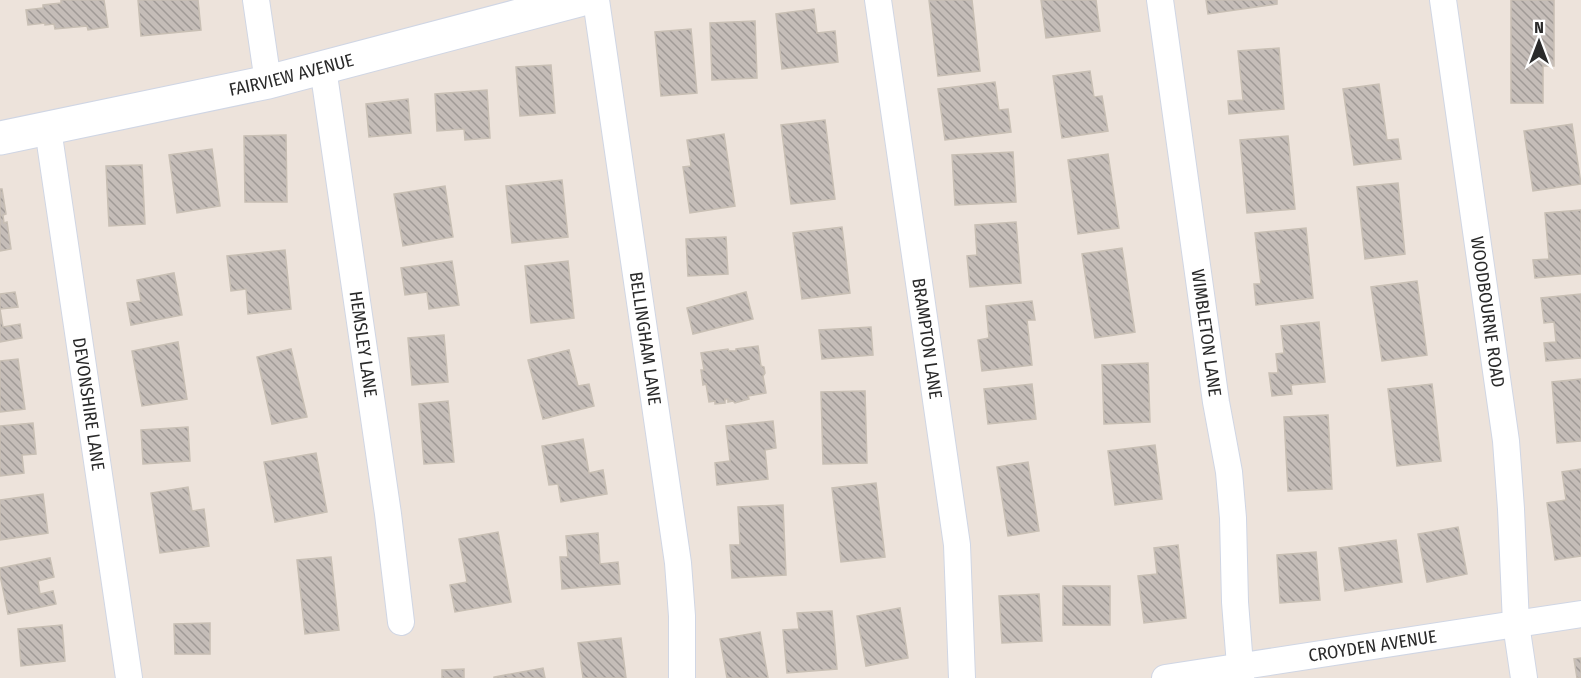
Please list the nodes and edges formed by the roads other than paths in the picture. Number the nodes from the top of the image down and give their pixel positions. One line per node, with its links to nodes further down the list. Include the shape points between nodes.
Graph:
1 (256, 0): 8 (street)
2 (579, 0): 7 (street, FAIRVIEW AVENUE)
3 (596, 0): 16 (street, BELLINGHAM LANE, via 678,563)
4 (878, 0): 17 (street, BRAMPTON LANE, via 957,545)
5 (1160, 0): 14 (street, WIMBLETON LANE, via 1229,472)
6 (1443, 0): 13 (street, WOODBOURNE ROAD, via 1506,441)
7 (323, 68): 8 (street, FAIRVIEW AVENUE); 12 (street, HEMSLEY LANE)
8 (268, 82): 9 (street, FAIRVIEW AVENUE)
9 (48, 129): 10 (street, FAIRVIEW AVENUE); 15 (street, DEVONSHIRE LANE)
10 (0, 138)
11 (1581, 614): 13 (street, CROYDEN AVENUE)
12 (401, 621)
13 (1516, 624): 14 (street, CROYDEN AVENUE); 19 (street, WOODBOURNE ROAD)
14 (1240, 672): 18 (street, CROYDEN AVENUE)
15 (129, 678)
16 (682, 678)
17 (962, 678)
18 (1165, 678)
19 (1524, 678)

